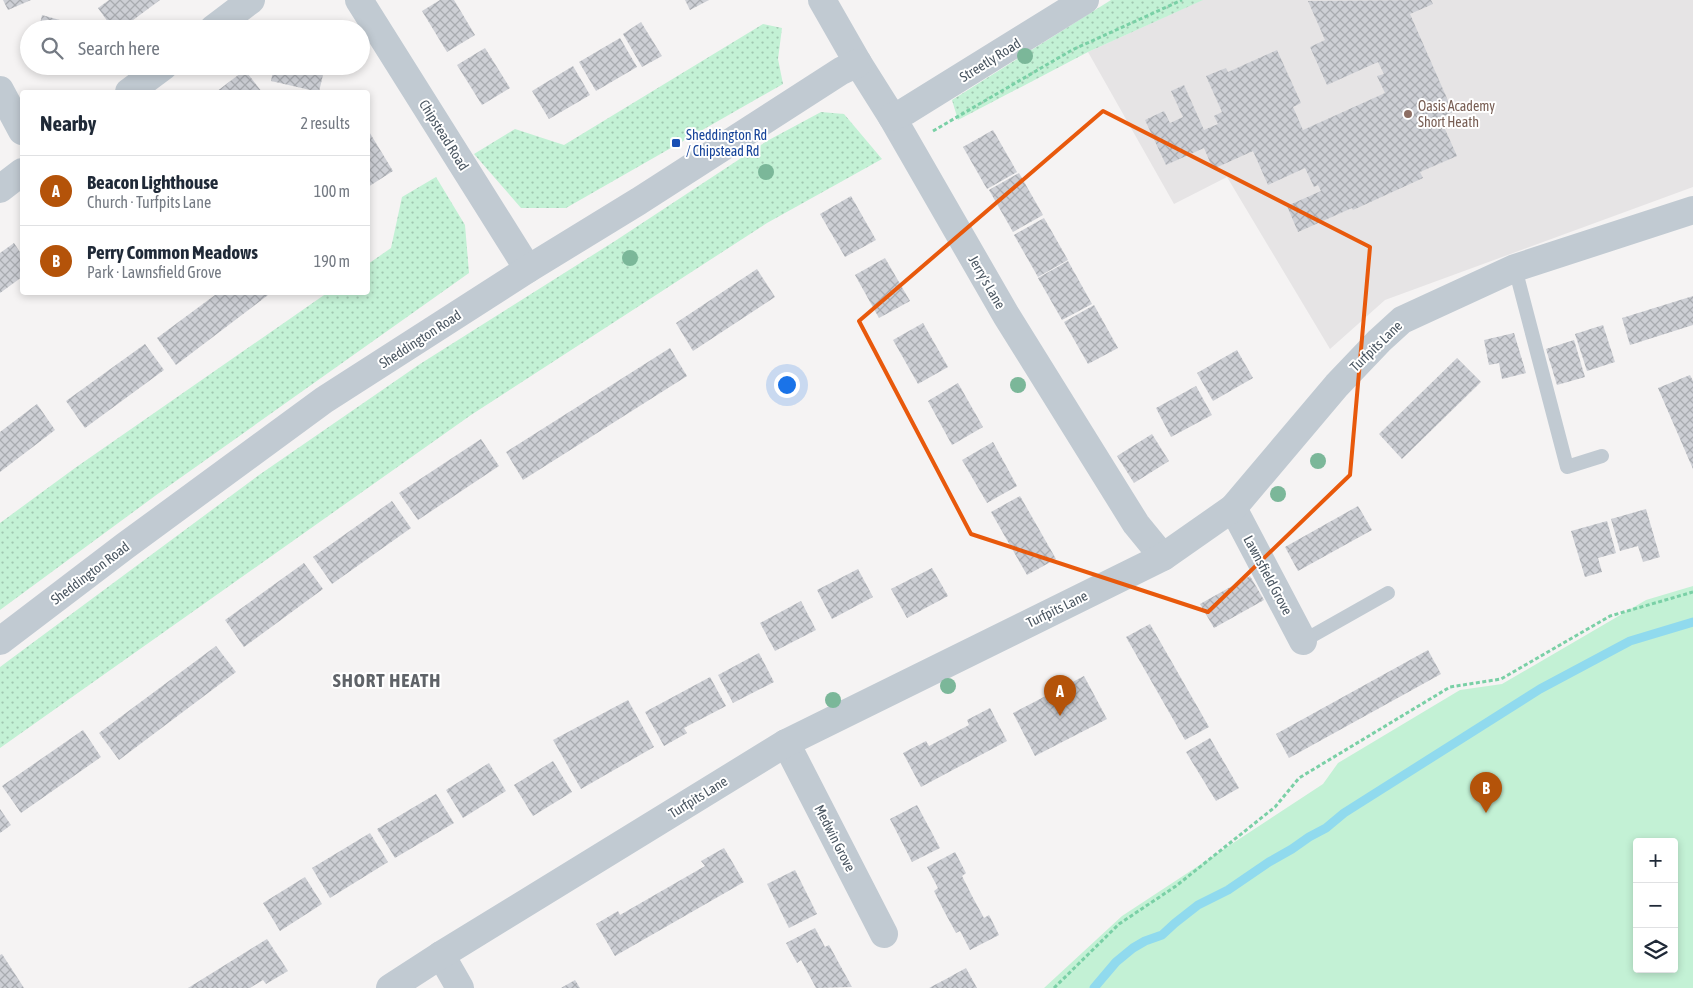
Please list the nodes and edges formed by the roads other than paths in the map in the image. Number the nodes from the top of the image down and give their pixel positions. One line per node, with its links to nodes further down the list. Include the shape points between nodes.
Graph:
1 (251, 0): 5 (street)
2 (359, 0): 16 (street, Chipstead Road)
3 (822, 0): 6 (street, Jerry's Lane)
4 (1085, 0): 10 (street, Streetly Road)
5 (225, 20)
6 (858, 64): 10 (street, Jerry's Lane); 16 (street, Sheddington Road, via 841,71)
7 (152, 75): 9 (street)
8 (0, 90): 11 (street)
9 (132, 90)
10 (892, 117): 19 (street, Jerry's Lane, via 1006,314 1136,524)
11 (20, 127)
12 (20, 174): 13 (street)
13 (0, 189)
14 (1693, 210): 15 (street, Turfpits Lane)
15 (1515, 268): 17 (lane, via 1567,467); 18 (street, Turfpits Lane, via 1402,320 1337,384)
16 (528, 269): 21 (street, Sheddington Road, via 324,400)
17 (1602, 456)
18 (1233, 508): 19 (street, Turfpits Lane); 22 (street, Lawnsfield Grove)
19 (1163, 556): 23 (street, Turfpits Lane)
20 (1388, 593): 22 (lane)
21 (0, 641)
22 (1303, 642)
23 (786, 743): 24 (street, Medwin Grove); 25 (street, Turfpits Lane)
24 (884, 934)
25 (441, 955): 26 (street, Turfpits Lane); 27 (street)
26 (390, 988)
27 (460, 988)

